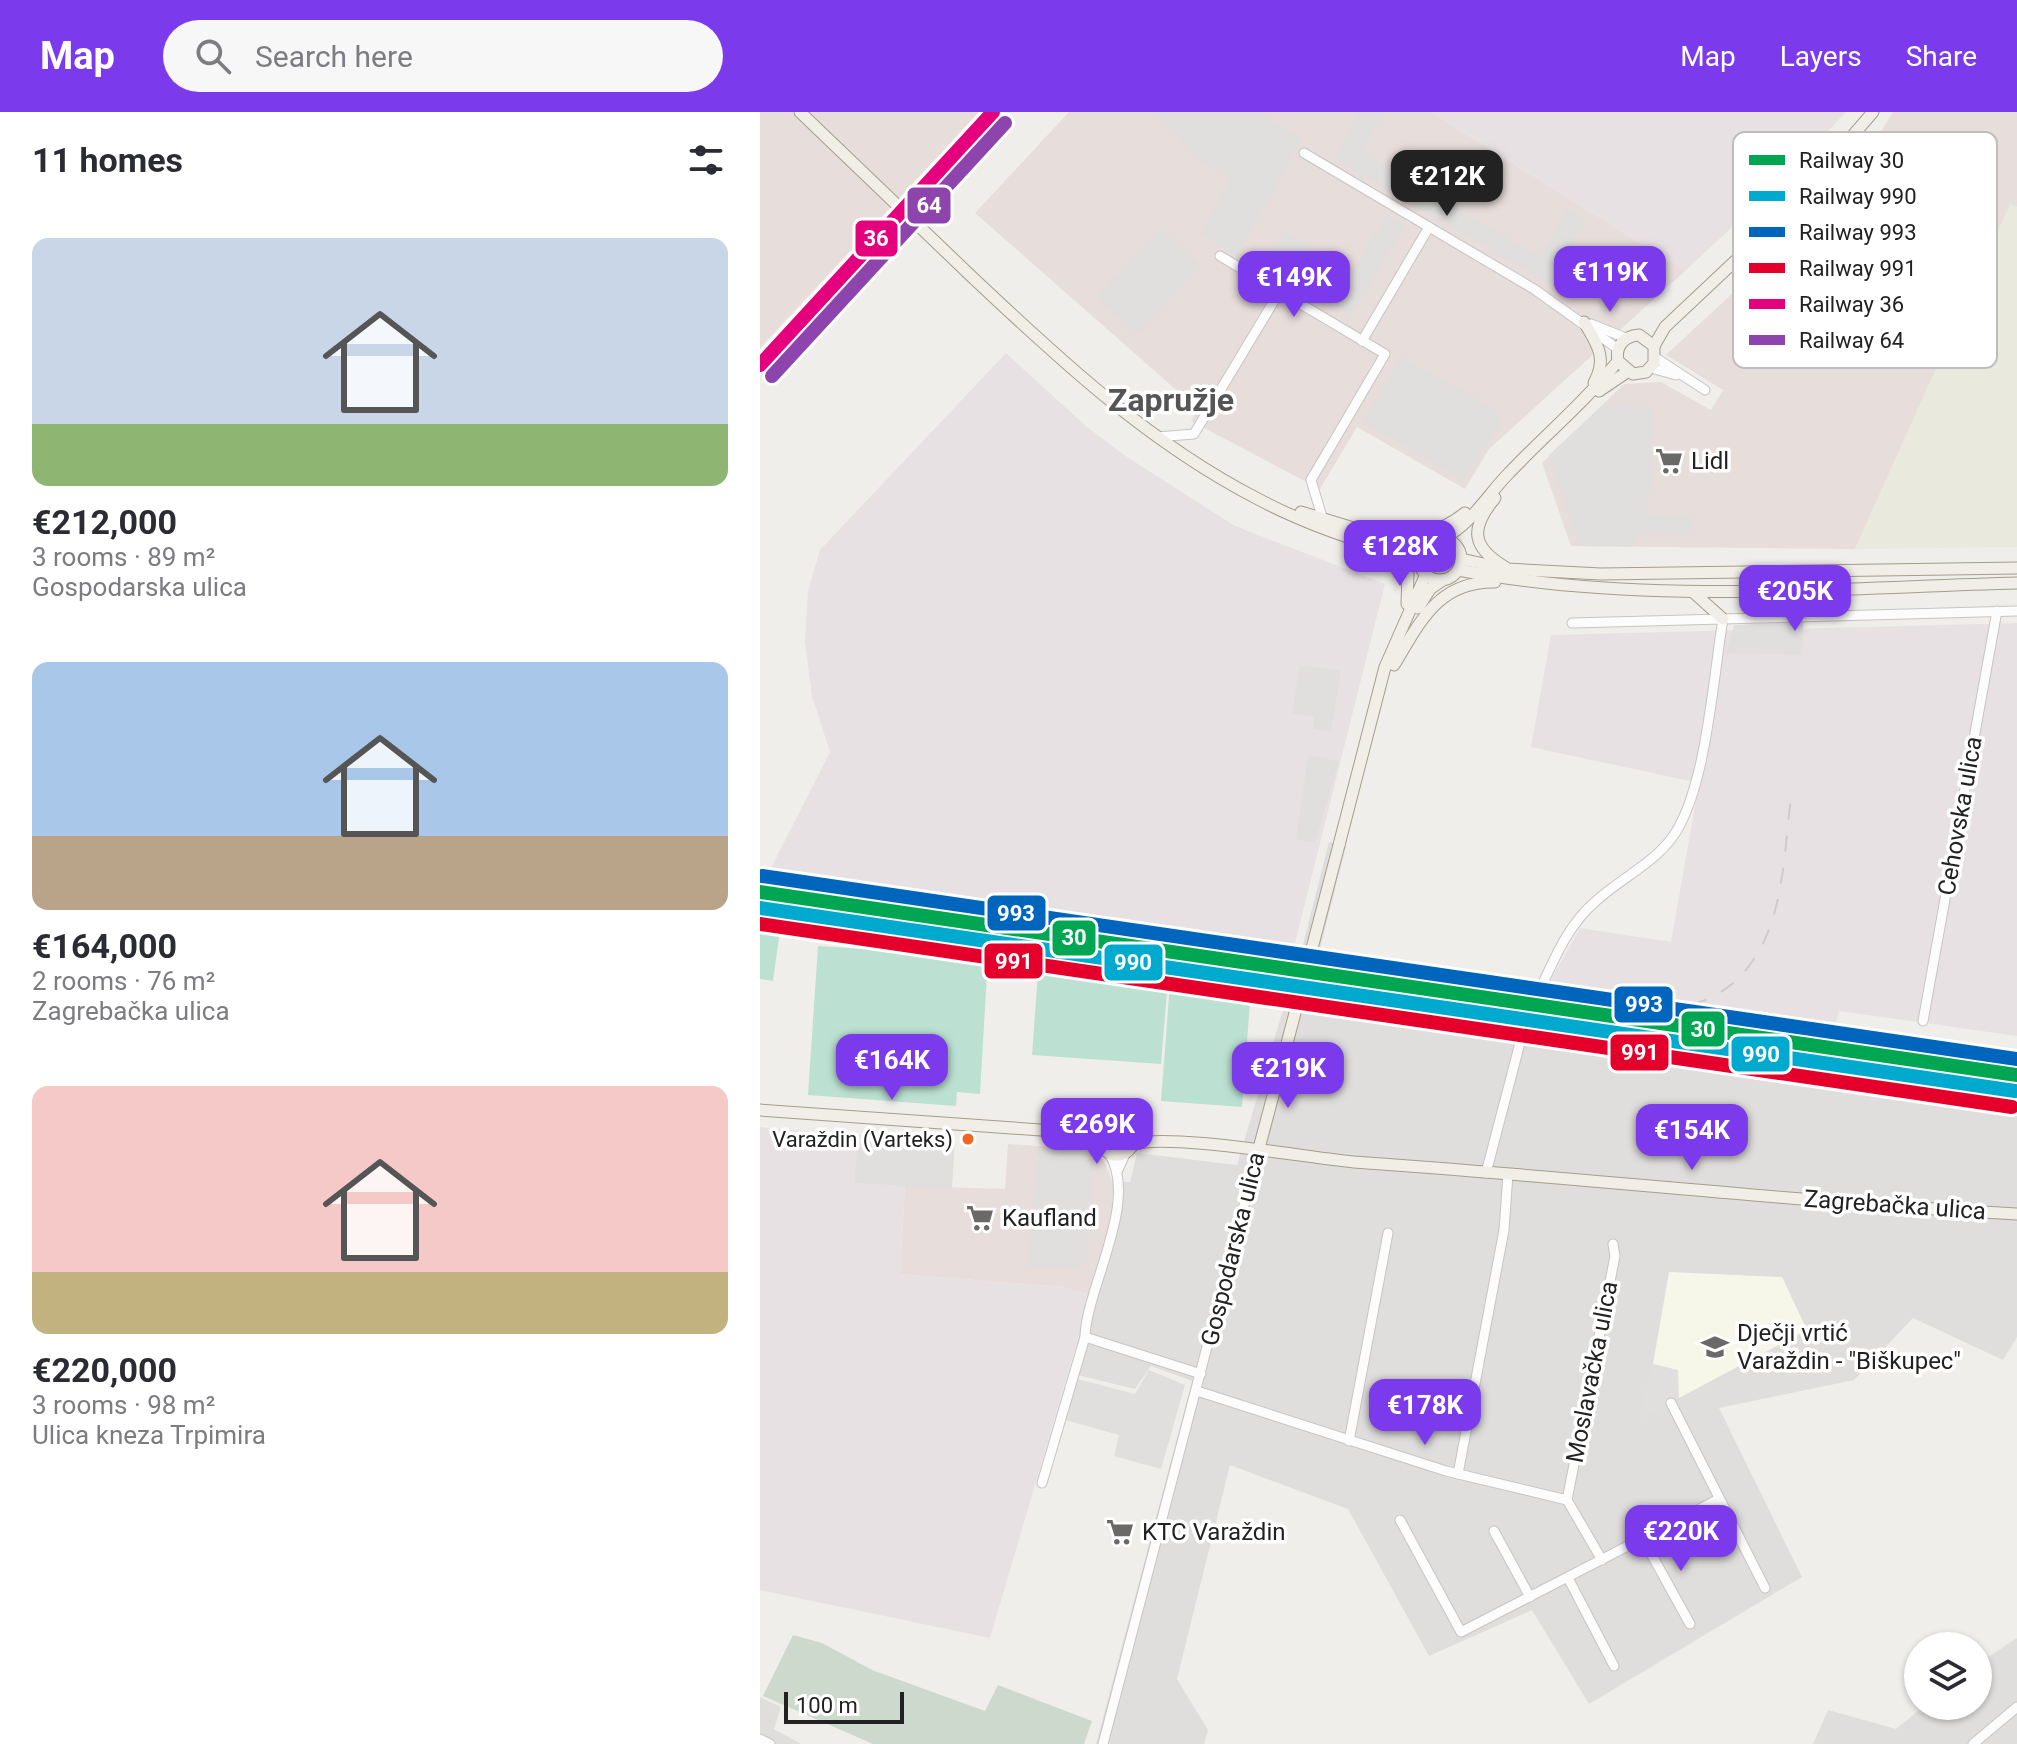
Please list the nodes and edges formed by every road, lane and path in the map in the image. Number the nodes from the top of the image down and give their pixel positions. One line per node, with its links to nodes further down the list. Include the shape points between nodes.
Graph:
1 (800, 112): 17 (main road, via 1026,329)
2 (1873, 112): 3 (main road)
3 (1856, 132)
4 (1304, 153): 5 (street)
5 (1429, 227): 9 (street); 11 (street)
6 (1220, 256): 8 (street)
7 (1733, 263): 12 (main road, via 1665,327)
8 (1280, 291): 11 (street); 17 (street, via 1194,434)
9 (1584, 322): 10 (street); 13 (street); 16 (main road, via 1602,356 1601,371)
10 (1626, 338): 12 (main road); 13 (main road)
11 (1362, 341): 21 (street, via 1385,354 1311,480)
12 (1652, 352): 14 (main road, via 1640,374); 15 (street)
13 (1618, 355): 14 (main road); 16 (main road)
14 (1627, 372): 16 (main road)
15 (1705, 390)
16 (1585, 400): 18 (main road)
17 (1155, 437): 19 (main road)
18 (1508, 473): 20 (main road); 22 (main road, via 1464,514 1431,533); 29 (main road, via 1477,536 1485,554)
19 (1238, 487): 21 (main road); 24 (main road, via 1293,516)
20 (1492, 492): 23 (main road); 26 (main road, via 1465,532)
21 (1323, 520): 22 (main road)
22 (1368, 534): 25 (main road)
23 (1443, 538): 25 (main road); 26 (main road)
24 (1375, 546): 28 (main road, via 1406,555); 35 (main road, via 1408,573)
25 (1422, 549): 28 (main road)
26 (1459, 559): 29 (main road); 30 (main road)
27 (2017, 568): 29 (main road)
28 (1423, 569): 30 (main road); 35 (main road, Gospodarska ulica)
29 (1508, 574): 32 (main road, via 1576,587); 38 (main road, via 1467,584 1434,602)
30 (1443, 579): 38 (main road, via 1420,602)
31 (2017, 583): 32 (main road)
32 (1689, 591): 36 (main road)
33 (1997, 611): 34 (street); 36 (street); 42 (street, Cehovska ulica)
34 (2017, 611)
35 (1405, 617): 39 (main road, Gospodarska ulica)
36 (1723, 619): 37 (street); 40 (street, via 1694,789 1682,821 1662,849 1598,898 1573,925)
37 (1572, 623)
38 (1394, 665): 39 (main road)
39 (1380, 688): 50 (main road, Gospodarska ulica, bridge)
40 (1543, 983)
41 (1526, 1020): 51 (street)
42 (1923, 1021)
43 (760, 1110): 46 (main road, Zagrebačka ulica)
44 (1104, 1126): 45 (main road, Zagrebačka ulica, via 1117,1121); 46 (main road, Zagrebačka ulica); 48 (main road)
45 (1130, 1127): 47 (main road, Zagrebačka ulica); 49 (main road)
46 (1069, 1132): 48 (main road, Zagrebačka ulica)
47 (1167, 1142): 49 (main road, Zagrebačka ulica); 50 (main road, Zagrebačka ulica)
48 (1105, 1148): 49 (main road, Zagrebačka ulica); 53 (street)
49 (1129, 1149): 53 (street)
50 (1258, 1152): 51 (main road, Zagrebačka ulica); 58 (street, Gospodarska ulica)
51 (1486, 1173): 52 (main road, Zagrebačka ulica)
52 (1508, 1174): 54 (main road, Zagrebačka ulica); 62 (street, via 1504,1230)
53 (1116, 1175): 57 (street, via 1115,1225)
54 (2017, 1214)
55 (1388, 1233): 61 (street)
56 (1613, 1244): 65 (street, Moslavačka ulica, via 1615,1256)
57 (1085, 1337): 58 (street); 63 (street)
58 (1201, 1374): 59 (street, Gospodarska ulica)
59 (1197, 1391): 61 (street); 78 (street, Gospodarska ulica)
60 (1671, 1403): 64 (street)
61 (1349, 1441): 62 (street)
62 (1458, 1474): 65 (street)
63 (1042, 1483)
64 (1719, 1499): 68 (street); 71 (street)
65 (1567, 1500): 69 (street)
66 (1400, 1520): 72 (street, via 1459,1631)
67 (1494, 1531): 72 (street)
68 (1643, 1539): 69 (street); 73 (street)
69 (1602, 1560): 70 (street)
70 (1568, 1578): 72 (street); 74 (street)
71 (1765, 1588)
72 (1530, 1597)
73 (1690, 1624)
74 (1614, 1666)
75 (2017, 1707): 79 (street)
76 (760, 1739): 77 (street)
77 (770, 1744)
78 (1103, 1744)
79 (1973, 1744)

